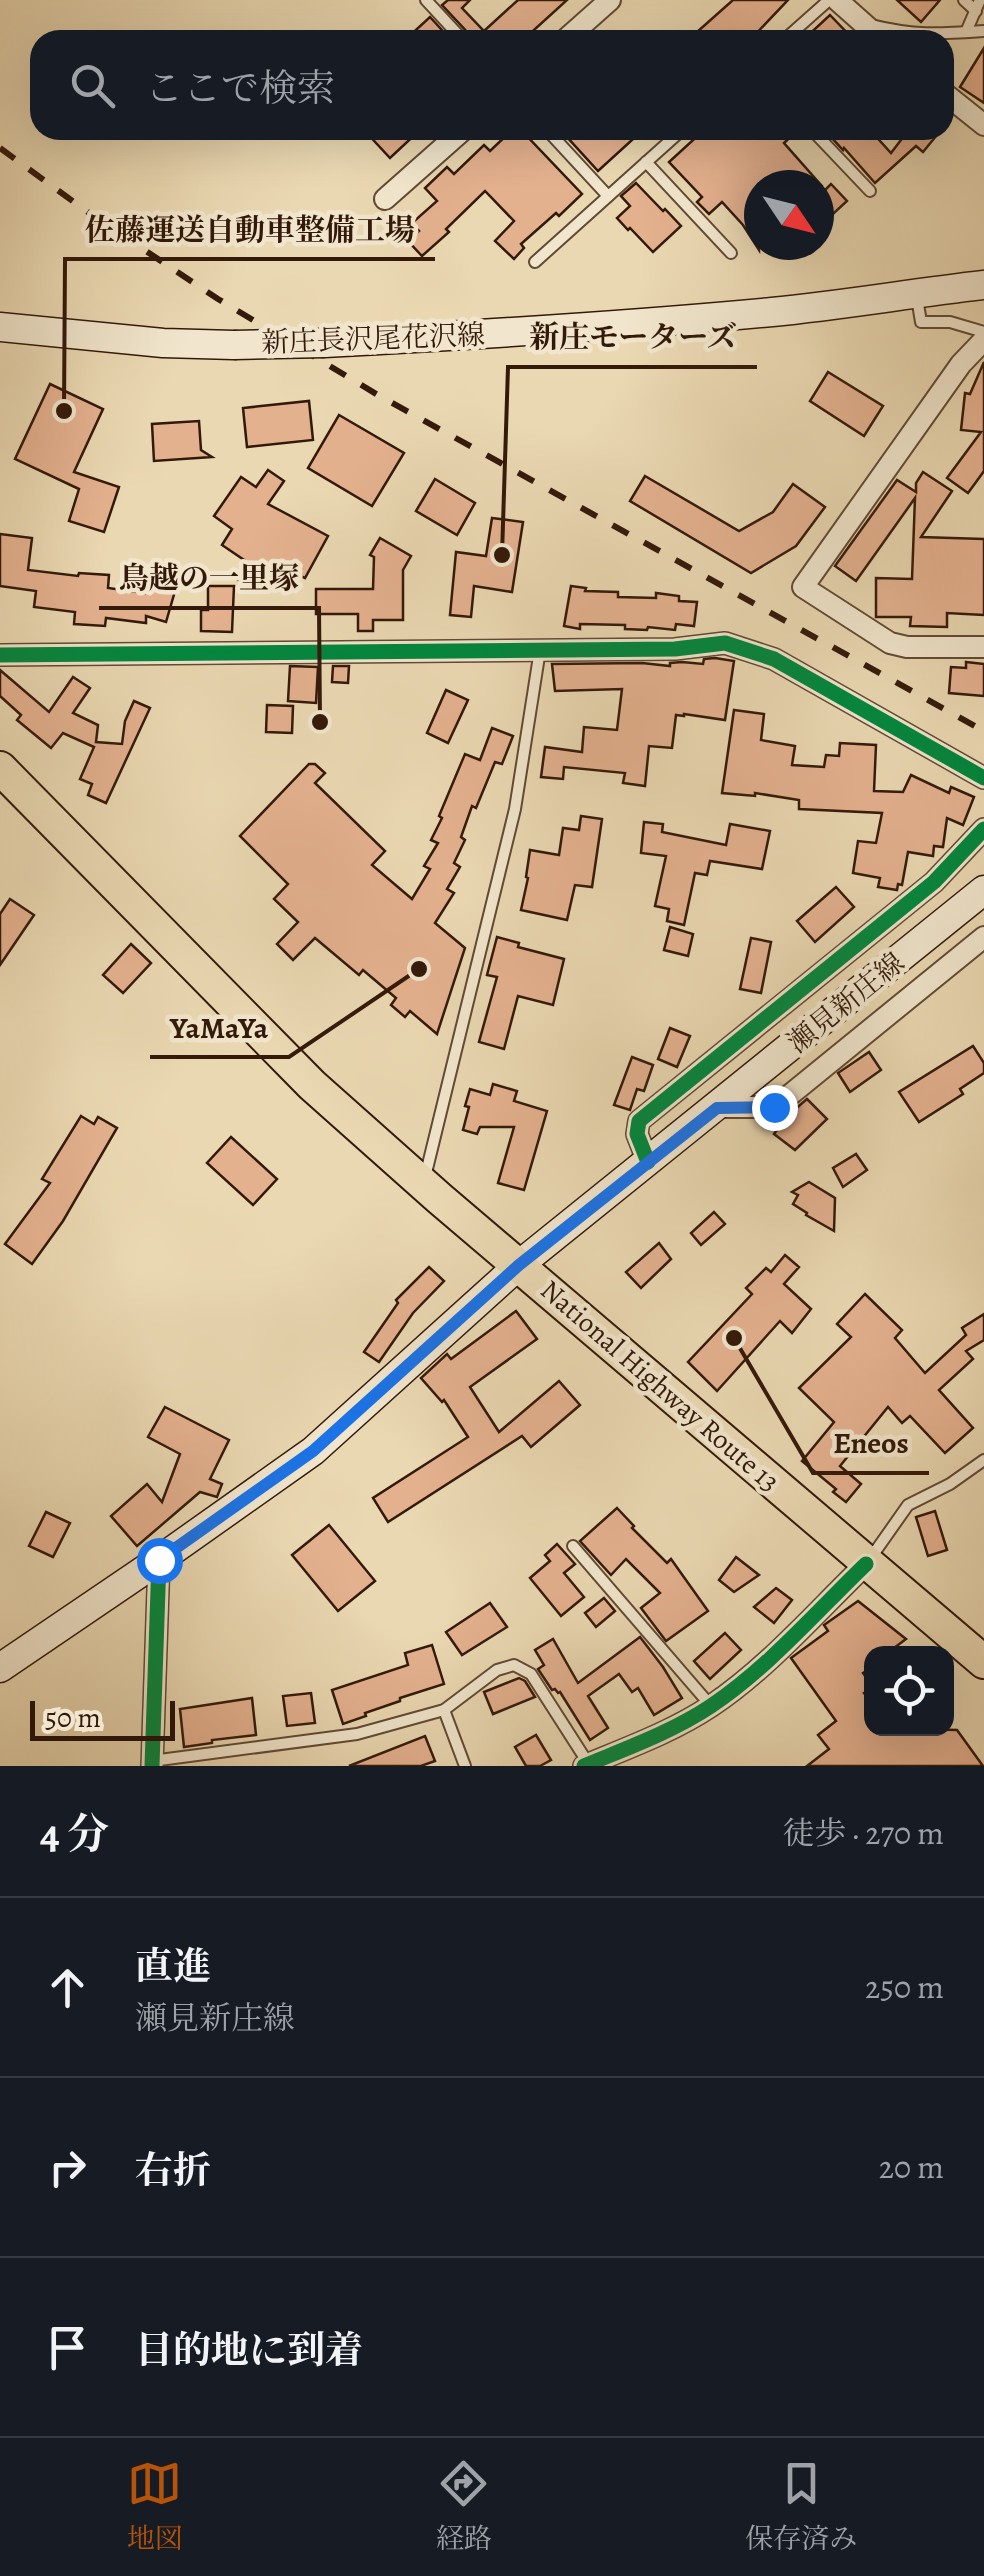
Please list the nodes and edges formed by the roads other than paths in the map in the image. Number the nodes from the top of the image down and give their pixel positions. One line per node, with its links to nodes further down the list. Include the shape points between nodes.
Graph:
1 (426, 0): 7 (lane)
2 (610, 0): 8 (street)
3 (833, 0): 6 (street); 9 (lane)
4 (964, 0): 5 (lane)
5 (978, 5): 14 (lane)
6 (863, 23): 10 (street); 11 (lane)
7 (454, 30)
8 (576, 30)
9 (796, 30)
10 (871, 30)
11 (897, 30)
12 (984, 31): 14 (lane)
13 (954, 32): 14 (lane)
14 (966, 32)
15 (954, 101): 16 (street)
16 (984, 125)
17 (452, 140): 24 (street)
18 (555, 140): 23 (lane)
19 (671, 140): 21 (lane)
20 (822, 140): 22 (lane)
21 (646, 162): 23 (lane); 25 (lane)
22 (870, 191)
23 (608, 196): 26 (lane)
24 (385, 199)
25 (732, 253)
26 (534, 262)
27 (984, 285): 28 (main road, 新庄長沢尾花沢線)
28 (916, 293): 29 (main road, 新庄長沢尾花沢線, bridge, via 650,323 324,343 163,343); 30 (lane, via 921,322 950,322)
29 (0, 327)
30 (984, 336): 31 (street, via 803,587 890,642)
31 (984, 646)
32 (540, 650): 33 (street); 35 (street, via 724,643 774,659); 41 (lane, via 515,809)
33 (0, 655)
34 (0, 768): 41 (highway, National Highway Route 13, via 312,1085)
35 (984, 778)
36 (984, 829): 40 (street, via 934,882 639,1121)
37 (984, 890): 39 (main road, 瀬見新庄線)
38 (984, 937): 39 (street, via 774,1107)
39 (717, 1108): 40 (main road, 瀬見新庄線)
40 (648, 1162): 42 (main road, 瀬見新庄線)
41 (423, 1184): 42 (highway, National Highway Route 13)
42 (519, 1265): 45 (main road, 瀬見新庄線, via 313,1451); 46 (highway, National Highway Route 13)
43 (984, 1460): 46 (lane, via 908,1505)
44 (573, 1546): 49 (lane)
45 (159, 1560): 48 (main road, 瀬見新庄線); 51 (street)
46 (866, 1564): 47 (highway, National Highway Route 13); 49 (street)
47 (984, 1662)
48 (0, 1668)
49 (711, 1706): 52 (street)
50 (444, 1710): 51 (lane, via 357,1734); 52 (lane, via 514,1665 532,1674); 53 (lane)
51 (152, 1764)
52 (586, 1765)
53 (465, 1766)

